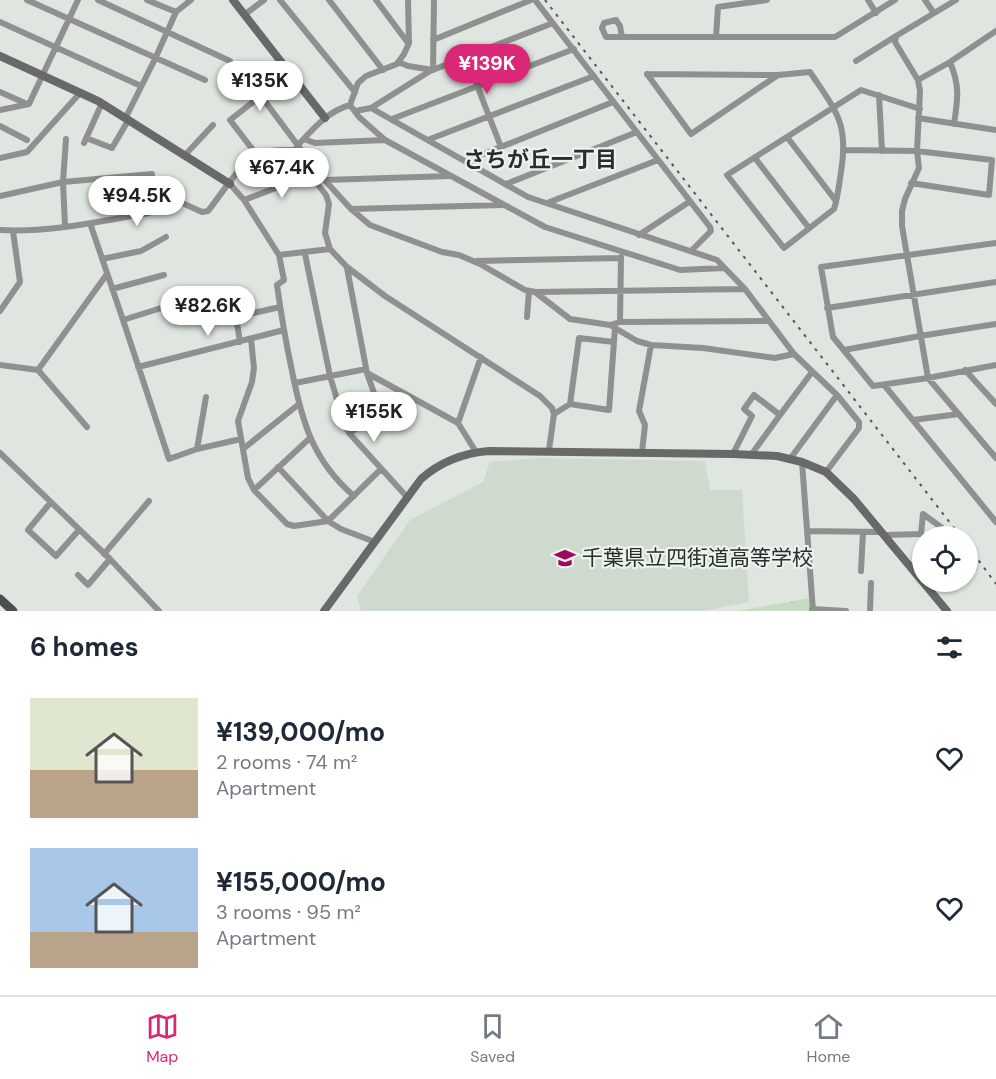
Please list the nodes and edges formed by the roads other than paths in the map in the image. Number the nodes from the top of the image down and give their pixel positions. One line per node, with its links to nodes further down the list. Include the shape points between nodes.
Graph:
1 (27, 0): 24 (street)
2 (78, 0): 24 (street)
3 (98, 0): 28 (street)
4 (147, 0): 20 (street)
5 (233, 0): 23 (street)
6 (264, 0): 23 (street)
7 (280, 0): 54 (street)
8 (329, 0): 43 (street)
9 (376, 0): 33 (street)
10 (408, 0): 33 (street)
11 (442, 0): 19 (street)
12 (533, 0): 26 (street); 32 (street)
13 (767, 0): 31 (street, via 718,7)
14 (868, 0): 22 (street)
15 (895, 0): 22 (street)
16 (925, 0): 21 (street)
17 (956, 0): 21 (street)
18 (187, 1): 20 (street)
19 (434, 2): 32 (street)
20 (176, 12): 28 (street)
21 (934, 12): 29 (street)
22 (876, 13): 31 (street, via 835,37)
23 (244, 15): 45 (street)
24 (69, 19): 34 (street); 38 (street)
25 (0, 22): 34 (street)
26 (553, 23): 35 (street); 37 (street)
27 (996, 31): 42 (street)
28 (167, 33): 38 (street); 39 (street)
29 (896, 36): 40 (street); 50 (street, via 895,42)
30 (622, 37): 31 (street)
31 (716, 37)
32 (433, 40): 44 (street)
33 (409, 43): 41 (street)
34 (56, 47): 47 (street); 51 (street)
35 (574, 49): 48 (street); 52 (street)
36 (0, 56): 47 (street)
37 (466, 57): 44 (street); 52 (street)
38 (155, 59): 49 (street); 51 (street)
39 (230, 61)
40 (856, 61)
41 (399, 62): 43 (street); 44 (street)
42 (950, 62): 50 (street); 72 (street, via 959,96)
43 (382, 70): 54 (street, via 366,76)
44 (433, 70): 62 (street)
45 (290, 73): 57 (street); 69 (street)
46 (778, 75): 46 (street, via 691,134 647,74 682,75); 63 (street, via 810,72)
47 (42, 76): 55 (street); 60 (street)
48 (594, 76): 58 (street); 67 (street)
49 (205, 80)
50 (918, 80): 64 (street)
51 (141, 86): 68 (street)
52 (478, 86): 67 (street); 71 (street)
53 (0, 92): 60 (street)
54 (354, 92): 61 (street)
55 (80, 93): 59 (street); 90 (street, via 27,152)
56 (879, 95): 63 (street, via 861,90); 64 (street); 86 (street)
57 (261, 96): 83 (street); 88 (street, via 230,120)
58 (614, 102): 76 (street); 84 (street)
59 (102, 103): 68 (street); 68 (street, via 85,140 112,148)
60 (27, 105): 65 (street)
61 (350, 105): 66 (street); 69 (street)
62 (371, 108): 66 (street); 71 (street)
63 (834, 108): 77 (street); 85 (street, via 843,130)
64 (920, 109): 70 (street)
65 (0, 110)
66 (355, 111): 81 (street)
67 (489, 117): 82 (street); 84 (street)
68 (128, 118): 89 (street)
69 (325, 118): 79 (street)
70 (918, 118): 72 (street); 87 (street)
71 (392, 119): 82 (street)
72 (954, 124): 75 (street)
73 (213, 125): 89 (street)
74 (0, 126): 80 (street)
75 (996, 130)
76 (637, 132): 92 (street); 100 (street)
77 (788, 137): 91 (street); 104 (street)
78 (66, 139): 97 (street)
79 (304, 139): 81 (street, via 315,143); 83 (street)
80 (27, 140)
81 (385, 140): 95 (street)
82 (430, 140): 93 (street)
83 (297, 147): 88 (street); 94 (street, via 296,156); 96 (street)
84 (501, 147): 93 (street)
85 (845, 150): 86 (street); 104 (street)
86 (882, 151): 87 (street)
87 (917, 151): 98 (street, via 919,168); 98 (street, via 992,160 989,195)
88 (256, 154): 99 (street)
89 (185, 155): 99 (street)
90 (0, 158)
91 (755, 158): 111 (street); 111 (street, via 727,175 784,248)
92 (658, 160): 105 (street); 106 (street)
93 (466, 161): 100 (street)
94 (310, 175): 103 (street); 117 (street, via 329,204 325,233)
95 (450, 176): 96 (street); 107 (street)
96 (325, 180): 108 (street)
97 (63, 182): 101 (street); 102 (street, via 152,174); 110 (street)
98 (911, 183): 121 (street, via 902,211)
99 (230, 184): 102 (street, via 208,211 171,198); 103 (street)
100 (506, 184): 106 (street)
101 (0, 196)
102 (151, 198): 109 (street, via 149,213)
103 (244, 200): 122 (street)
104 (836, 201): 111 (street, via 834,209)
105 (689, 202): 114 (street); 118 (street, via 711,231)
106 (547, 203): 114 (street)
107 (505, 205): 108 (street); 119 (street, via 545,227)
108 (351, 209): 125 (street, via 370,225)
109 (90, 223): 110 (street); 124 (street)
110 (65, 226): 113 (street)
111 (809, 228)
112 (0, 230): 113 (street)
113 (13, 231): 139 (street, via 20,282)
114 (639, 235): 118 (street)
115 (166, 237): 124 (street, via 141,251)
116 (996, 243): 121 (street)
117 (330, 249): 120 (street); 126 (street)
118 (691, 251): 127 (street, via 717,260)
119 (627, 253): 123 (street); 127 (street, via 680,270)
120 (305, 254): 122 (street); 161 (street)
121 (907, 254): 135 (street); 138 (street, via 821,267)
122 (279, 255): 137 (street, via 284,280 277,285)
123 (619, 258): 125 (street); 132 (street)
124 (102, 259): 128 (street)
125 (473, 261): 134 (street)
126 (347, 267): 153 (street, via 385,296); 159 (street)
127 (724, 268): 133 (street)
128 (107, 274): 131 (street); 157 (street)
129 (164, 275): 131 (street)
130 (996, 282): 135 (street)
131 (112, 289): 141 (street)
132 (620, 290): 133 (street); 134 (street); 144 (street)
133 (746, 290): 142 (street)
134 (532, 291): 140 (street); 144 (street, via 570,319)
135 (914, 294): 138 (street); 146 (street)
136 (196, 297): 141 (street)
137 (280, 307): 145 (street); 148 (street, via 236,317)
138 (827, 308): 151 (street, via 833,337)
139 (0, 311)
140 (527, 317)
141 (123, 320): 156 (street)
142 (769, 321): 144 (street); 152 (street)
143 (996, 324): 146 (street)
144 (615, 325): 149 (street); 150 (street, via 637,341)
145 (284, 330): 147 (street); 163 (street)
146 (920, 336): 151 (street); 162 (street)
147 (250, 339): 148 (street); 178 (street, via 254,368 238,421)
148 (240, 342): 156 (street)
149 (614, 342): 168 (street, via 579,338); 168 (street, via 609,410)
150 (651, 345): 152 (street, via 775,358); 183 (street, via 639,411 645,425)
151 (844, 350): 164 (street, via 873,386)
152 (794, 354): 160 (street)
153 (482, 357): 170 (street, via 540,396); 174 (street)
154 (0, 365): 157 (street)
155 (996, 365): 158 (street)
156 (138, 367): 179 (street, via 169,459)
157 (38, 370): 175 (street)
158 (965, 370): 162 (street); 169 (street)
159 (366, 371): 161 (street); 174 (street); 176 (street, via 379,416)
160 (812, 372): 165 (street); 172 (street)
161 (330, 376): 163 (street); 176 (street)
162 (928, 378): 164 (street); 171 (street)
163 (295, 383): 167 (street)
164 (885, 386): 173 (street)
165 (837, 395): 188 (street); 192 (street, via 860,422)
166 (206, 397): 179 (street)
167 (299, 404): 177 (street); 180 (street)
168 (570, 404): 170 (street)
169 (996, 404)
170 (554, 414): 181 (street)
171 (959, 414): 173 (street); 187 (street)
172 (780, 415): 185 (street, via 754,395 744,409 752,416); 186 (street)
173 (913, 420): 199 (street)
174 (458, 423): 182 (street)
175 (87, 427)
176 (349, 433): 191 (street)
177 (310, 438): 190 (street); 194 (street, via 332,475)
178 (241, 439): 179 (street); 180 (street)
179 (197, 449)
180 (243, 449): 193 (street)
181 (549, 450): 182 (street); 183 (street)
182 (476, 452): 195 (street, via 432,469)
183 (642, 452): 185 (street)
184 (0, 453): 197 (street)
185 (733, 454): 186 (street)
186 (751, 455): 188 (street)
187 (996, 457)
188 (789, 459): 189 (street)
189 (802, 462): 192 (street); 203 (street)
190 (278, 467): 193 (street); 198 (street)
191 (381, 469): 194 (street); 195 (street)
192 (826, 472): 205 (street)
193 (254, 490): 198 (street, via 287,524)
194 (354, 495): 198 (street)
195 (407, 497): 207 (street)
196 (149, 501): 208 (street)
197 (51, 502): 202 (street); 202 (street, via 28,530 56,556)
198 (328, 521): 207 (street)
199 (996, 522)
200 (922, 526): 201 (street, via 923,514)
201 (939, 526)
202 (80, 530): 208 (street)
203 (807, 531): 204 (street); 215 (street)
204 (863, 532): 205 (street); 210 (street)
205 (884, 534): 206 (street); 209 (street)
206 (912, 534)
207 (375, 542): 219 (street)
208 (107, 556): 211 (street, via 88,585); 218 (street)
209 (912, 568)
210 (861, 571)
211 (78, 575)
212 (871, 583): 221 (street)
213 (930, 592): 216 (street)
214 (0, 599): 217 (main road)
215 (812, 610): 220 (street)
216 (943, 610)
217 (13, 611)
218 (159, 611)
219 (324, 611)
220 (846, 611)
221 (870, 611)

